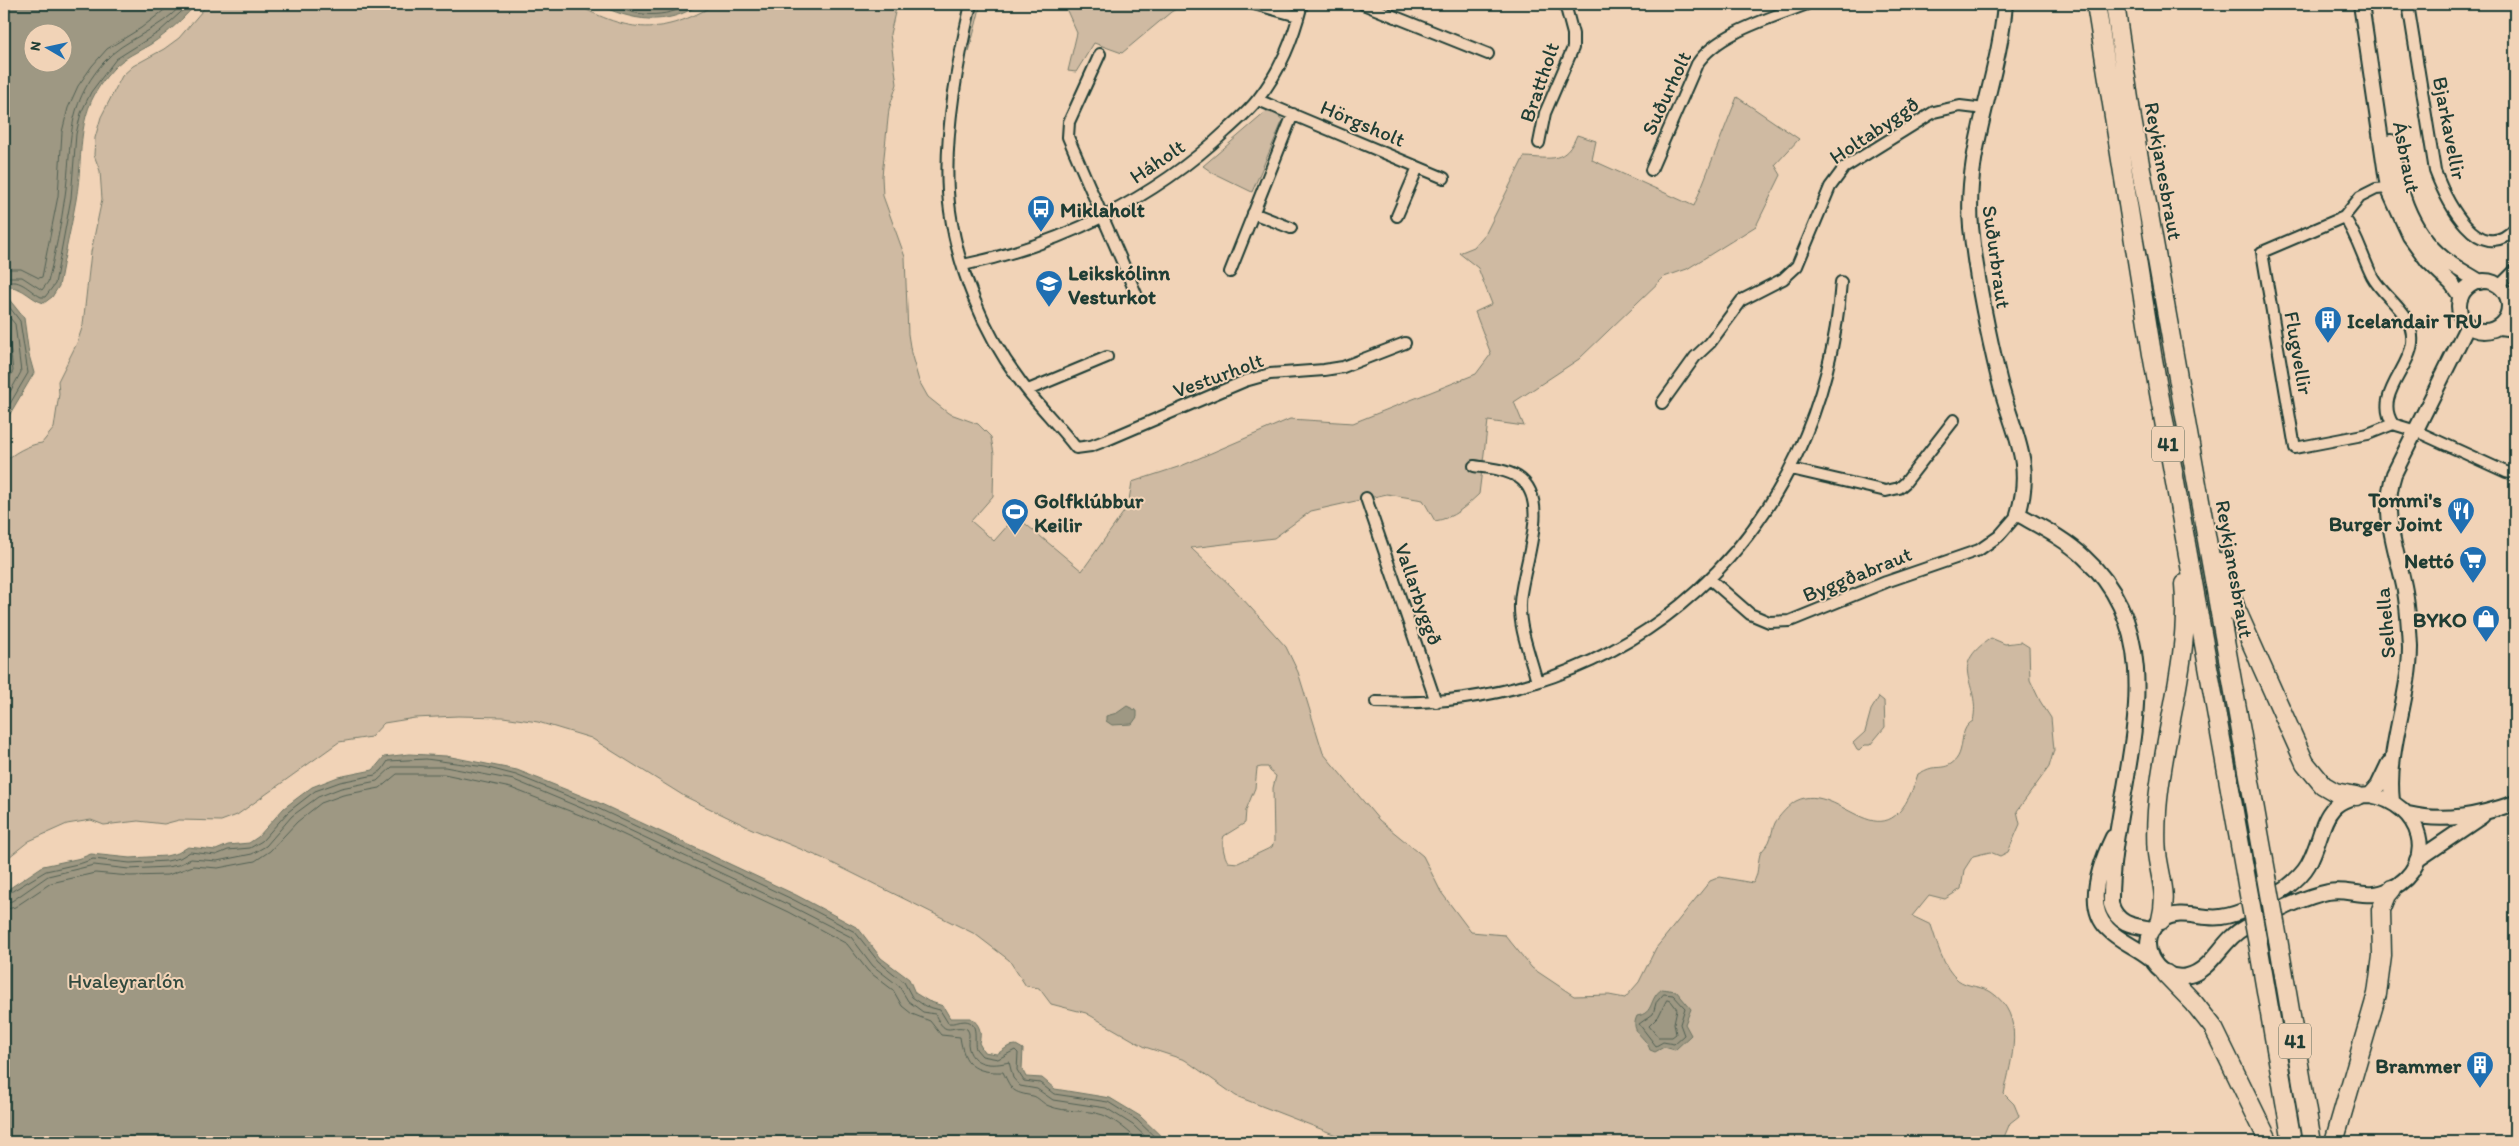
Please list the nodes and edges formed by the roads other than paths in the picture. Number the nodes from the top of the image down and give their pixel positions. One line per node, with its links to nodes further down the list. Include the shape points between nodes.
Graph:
1 (971, 4): 30 (street, via 954,97 948,172 950,210)
2 (1254, 4): 13 (street)
3 (1302, 4): 13 (street, Háholt)
4 (1363, 4): 15 (street)
5 (1565, 4): 19 (street, Brattholt, via 1573,34 1573,48 1545,113)
6 (1807, 4): 21 (street, Suðurholt, via 1722,39 1707,50 1697,64)
7 (2005, 4): 17 (street, Suðurbraut, via 2000,49)
8 (2096, 4): 44 (highway, Reykjanesbraut / 41)
9 (2115, 4): 38 (highway, Reykjanesbraut / 41)
10 (2361, 4): 23 (street, Ásbraut)
11 (2371, 4): 34 (street, Ásbraut, via 2393,157 2404,204 2426,241 2443,258)
12 (2408, 4): 29 (street, Bjarkavellir, via 2435,171 2442,191 2461,221 2482,237 2500,240)
13 (1298, 16): 16 (street, Háholt, via 1284,59)
14 (1100, 54): 27 (street, via 1067,130)
15 (1488, 54)
16 (1258, 100): 18 (street, Hörgsholt); 27 (street, Háholt, via 1194,160)
17 (1985, 109): 47 (street, Holtabyggð, via 1960,106 1934,112 1844,168 1830,187 1797,266 1788,276 1742,300); 55 (street, Suðurbraut, via 1970,175 1971,228 1993,354 2024,462 2025,481)
18 (1293, 114): 20 (street, Hörgsholt); 24 (street, Hörgsholt)
19 (1538, 144)
20 (1418, 167): 22 (street, Hörgsholt); 25 (street, Hörgsholt)
21 (1652, 170)
22 (1444, 178)
23 (2388, 188): 26 (street, Flugvellir, via 2376,189 2360,197); 37 (street, Ásbraut, via 2410,236)
24 (1253, 213): 28 (street); 32 (street, Hörgsholt)
25 (1397, 216)
26 (2344, 217): 49 (street, via 2373,277 2406,316 2410,326 2409,357 2390,388 2388,398); 49 (street, Flugvellir, via 2262,252 2296,448 2368,434)
27 (1103, 218): 30 (street, Háholt); 36 (street)
28 (1291, 228)
29 (2515, 228)
30 (963, 266): 46 (street, via 984,320 1018,379)
31 (2515, 270): 35 (street)
32 (1230, 272)
33 (1841, 282): 52 (street, via 1837,330 1827,378 1812,424)
34 (2480, 282): 35 (street); 37 (street, via 2472,284)
35 (2499, 286): 39 (street)
36 (1137, 296)
37 (2461, 298): 40 (street, via 2460,312)
38 (2164, 300): 61 (highway, via 2183,363 2220,566 2236,609 2305,763 2323,785 2335,792); 74 (highway, Reykjanesbraut / 41, bridge)
39 (2512, 310): 41 (street)
40 (2468, 325): 41 (street, via 2483,331); 50 (street, Selhella)
41 (2499, 327): 42 (street)
42 (2515, 330)
43 (1405, 343): 46 (street, Vesturholt, via 1343,367 1270,374 1245,381 1107,440 1076,448)
44 (2152, 354): 69 (highway, via 2160,443 2185,598 2182,660 2157,808 2156,850 2165,895); 73 (highway, Reykjanesbraut / 41, bridge)
45 (1107, 357): 46 (street)
46 (1028, 390)
47 (1662, 403)
48 (1954, 420): 52 (street, via 1905,483 1895,490 1879,490)
49 (2393, 424): 50 (street)
50 (2416, 432): 53 (street); 60 (street, Selhella, via 2394,474 2388,497 2388,517 2404,586 2410,647 2406,695)
51 (1474, 466): 57 (street, via 1509,472 1523,480 1529,490 1534,515 1534,543 1523,577 1520,621)
52 (1792, 469): 56 (street, via 1755,527)
53 (2515, 474)
54 (1366, 498): 59 (street, Vallarbyggð)
55 (2018, 514): 56 (street, Byggðabraut, via 1999,536 1979,550 1886,582 1790,621 1769,622 1750,614); 66 (street, via 2057,536 2086,558 2117,599 2131,633 2136,670 2134,729)
56 (1710, 578): 57 (street, via 1672,612 1630,641)
57 (1537, 682): 59 (street, via 1487,695)
58 (1376, 702): 59 (street)
59 (1436, 702)
60 (2392, 758): 61 (street, Selhella, via 2378,786); 62 (street, Selhella)
61 (2363, 795): 62 (street); 69 (street, via 2341,803 2329,813 2320,828 2308,866 2286,888 2228,916 2209,918 2177,914)
62 (2392, 801): 64 (street)
63 (2515, 804): 65 (street)
64 (2408, 814): 65 (street, via 2437,819); 67 (street, via 2419,842)
65 (2484, 814): 67 (street)
66 (2116, 830): 69 (street, via 2112,909 2123,922); 70 (street, via 2098,875 2096,896 2099,916 2109,931)
67 (2417, 860): 68 (street, via 2410,873)
68 (2392, 889): 71 (street, via 2374,895 2337,892 2317,895 2240,930 2198,972 2178,977); 75 (highway, via 2386,895 2381,910 2382,956 2378,988)
69 (2157, 924): 70 (street, via 2148,945)
70 (2150, 958): 71 (street)
71 (2166, 974): 72 (highway, via 2213,1027)
72 (2269, 1142)
73 (2292, 1142)
74 (2312, 1142)
75 (2334, 1142)

